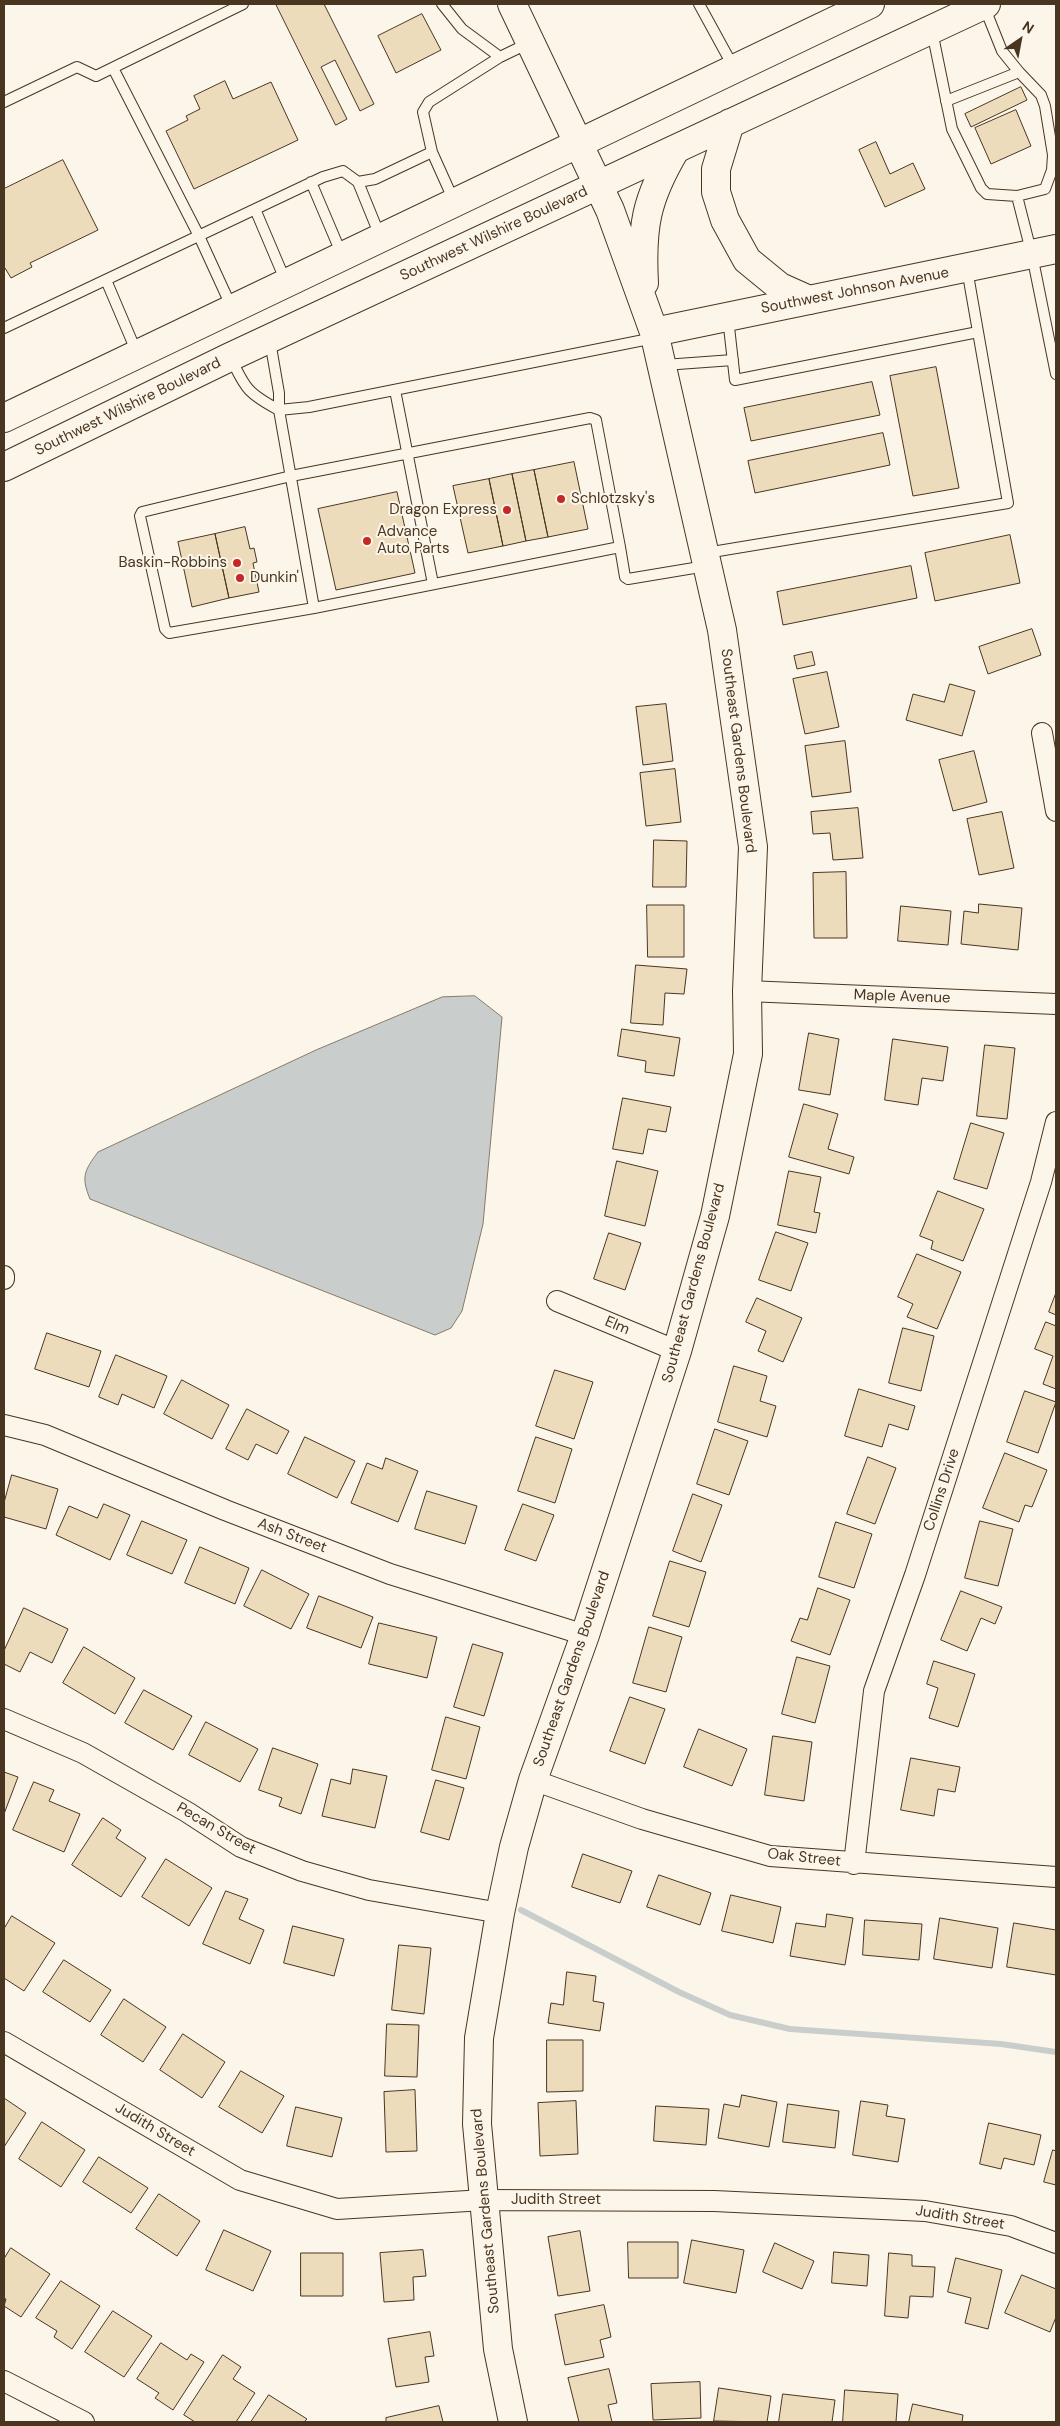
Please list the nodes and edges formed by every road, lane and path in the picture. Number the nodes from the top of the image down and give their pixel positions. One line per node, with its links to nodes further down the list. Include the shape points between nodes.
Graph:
1 (243, 4): 10 (lane)
2 (442, 4): 9 (lane, via 462,29)
3 (512, 4): 8 (street, Southeast Gardens Boulevard)
4 (870, 4): 11 (street)
5 (984, 4): 7 (street, Southwest Wilshire Boulevard); 12 (lane, via 1002,51)
6 (704, 5): 11 (lane)
7 (931, 29): 13 (lane); 15 (street, Southwest Wilshire Boulevard)
8 (530, 42): 9 (lane); 16 (street, Southeast Gardens Boulevard)
9 (500, 57): 18 (lane, via 429,102 423,112)
10 (113, 68): 14 (lane, via 96,76 77,67); 25 (lane)
11 (734, 68): 16 (street)
12 (1019, 72): 13 (lane); 22 (lane, via 1042,95 1053,155 1045,189)
13 (946, 101): 22 (lane, via 952,129 981,188 987,194)
14 (4, 102)
15 (730, 123): 17 (street, Southwest Wilshire Boulevard); 32 (street, via 716,169 716,192 725,220 747,260 780,287)
16 (577, 142): 21 (street, Southeast Gardens Boulevard); 23 (street)
17 (675, 150): 21 (street, Southwest Wilshire Boulevard); 35 (street, via 655,185 646,218 643,256)
18 (432, 152): 20 (lane, via 376,179); 23 (lane)
19 (311, 182): 20 (lane, via 343,171); 24 (lane); 28 (lane)
20 (358, 182): 26 (lane)
21 (598, 186): 35 (street, Southeast Gardens Boulevard, via 610,210); 38 (street, Southwest Wilshire Boulevard)
22 (1017, 196): 27 (lane)
23 (454, 201): 26 (street)
24 (255, 209): 25 (lane); 31 (lane)
25 (199, 236): 30 (lane); 33 (lane)
26 (380, 236): 28 (street)
27 (1044, 252): 29 (street, Southwest Johnson Avenue); 43 (lane)
28 (342, 255): 31 (street)
29 (967, 269): 32 (street, Southwest Johnson Avenue); 37 (lane)
30 (106, 280): 36 (lane); 39 (lane)
31 (286, 282): 33 (street)
32 (809, 300): 34 (street, Southwest Johnson Avenue)
33 (232, 308): 39 (street)
34 (728, 317): 35 (street, Southwest Johnson Avenue); 41 (lane)
35 (651, 327): 42 (street, Southeast Gardens Boulevard); 44 (lane)
36 (4, 328)
37 (978, 332): 41 (lane, via 735,380); 51 (lane, via 1008,503)
38 (270, 340): 40 (street, Southwest Wilshire Boulevard); 45 (lane)
39 (138, 353): 46 (street)
40 (230, 358): 45 (lane, via 243,384); 48 (street, Southwest Wilshire Boulevard)
41 (733, 360): 42 (lane)
42 (660, 366): 51 (street, Southeast Gardens Boulevard)
43 (1056, 374)
44 (395, 390): 45 (lane); 47 (lane)
45 (279, 410): 49 (lane)
46 (4, 418)
47 (408, 454): 49 (lane); 50 (lane, via 593,418 596,420); 52 (lane)
48 (4, 468)
49 (291, 476): 53 (lane); 53 (lane, via 146,509 140,516 165,629 169,632)
50 (620, 547): 51 (lane, via 628,579); 52 (lane)
51 (705, 560): 56 (street, Southeast Gardens Boulevard, via 722,630 753,847)
52 (433, 584): 53 (lane)
53 (314, 608)
54 (1042, 733): 55 (street)
55 (1056, 811)
56 (747, 990): 57 (street, Maple Avenue); 60 (street, Southeast Gardens Boulevard, via 748,1054 735,1124 715,1216)
57 (1056, 1004)
58 (1056, 1122): 65 (street, Collins Drive, via 1041,1182 874,1691)
59 (557, 1301): 60 (street, Elm)
60 (677, 1351): 62 (street, Southeast Gardens Boulevard)
61 (4, 1425): 62 (street, Ash Street, via 45,1435 390,1574)
62 (585, 1634): 64 (street, Southeast Gardens Boulevard)
63 (4, 1719): 67 (street, Pecan Street, via 83,1753 187,1812 240,1847 302,1871 369,1890)
64 (533, 1780): 65 (street, Oak Street, via 642,1819 770,1856); 67 (street, Southeast Gardens Boulevard)
65 (854, 1864): 66 (street, Oak Street)
66 (1056, 1877)
67 (500, 1913): 69 (street, Southeast Gardens Boulevard, via 479,2038 477,2124)
68 (4, 2042): 69 (street, Judith Street, via 240,2180 337,2209)
69 (484, 2200): 70 (street, Judith Street, via 714,2201 925,2211 1011,2226); 73 (street, Southeast Gardens Boulevard, via 498,2349)
70 (1056, 2243)
71 (4, 2381): 72 (street)
72 (84, 2422)
73 (513, 2422)

